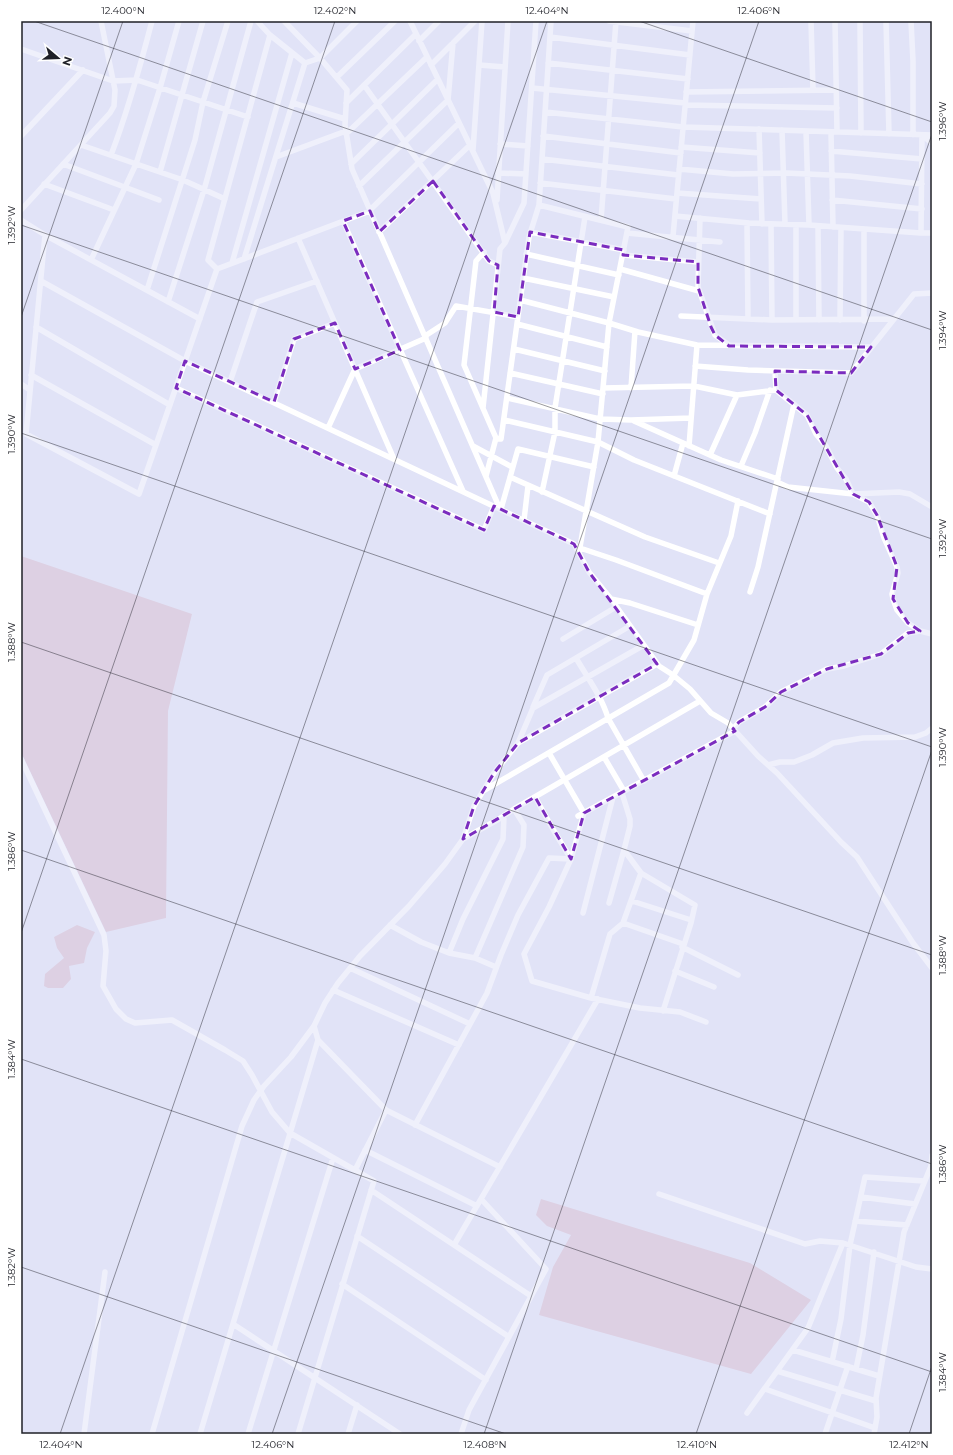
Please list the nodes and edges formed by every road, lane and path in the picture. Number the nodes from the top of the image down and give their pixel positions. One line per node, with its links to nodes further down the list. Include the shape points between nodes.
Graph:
1 (101, 21): 51 (street)
2 (152, 21): 50 (street)
3 (179, 21): 53 (street)
4 (203, 21): 59 (street)
5 (228, 21): 62 (street)
6 (251, 21): 68 (street)
7 (257, 21): 29 (street)
8 (284, 21): 27 (street)
9 (289, 21): 27 (street)
10 (357, 21): 39 (street)
11 (395, 21): 47 (street)
12 (410, 21): 30 (street)
13 (439, 21): 32 (street)
14 (475, 21): 33 (street)
15 (482, 21): 43 (street)
16 (508, 21): 44 (street)
17 (536, 21): 54 (street)
18 (551, 21): 31 (street)
19 (609, 21): 20 (street)
20 (616, 21): 28 (street); 34 (street)
21 (693, 21): 28 (street)
22 (811, 21): 56 (street)
23 (835, 21): 57 (street)
24 (860, 21): 82 (street)
25 (886, 21): 83 (street)
26 (911, 21): 84 (street)
27 (292, 29): 39 (street)
28 (692, 31): 37 (street)
29 (270, 34): 36 (street); 70 (street)
30 (416, 34): 32 (street); 52 (street)
31 (550, 38): 34 (street); 41 (street)
32 (419, 41): 38 (street)
33 (453, 43): 42 (street); 61 (street)
34 (614, 46): 37 (street); 46 (street)
35 (21, 49): 45 (street)
36 (292, 53): 40 (street); 172 (street)
37 (690, 55): 49 (street)
38 (427, 57): 42 (street); 65 (street)
39 (320, 58): 40 (street); 47 (street)
40 (305, 63): 63 (street)
41 (548, 63): 46 (street); 55 (street)
42 (431, 65): 48 (street)
43 (479, 65): 44 (street); 97 (street)
44 (505, 67): 91 (street)
45 (83, 70): 51 (street); 86 (street)
46 (613, 71): 49 (street); 60 (street)
47 (337, 78): 64 (street, via 347,90)
48 (438, 79): 61 (street); 74 (street)
49 (688, 79): 58 (street)
50 (137, 80): 51 (street); 53 (street); 100 (street)
51 (113, 81): 93 (street, via 114,106)
52 (364, 85): 64 (street); 65 (street)
53 (160, 88): 59 (street); 106 (street)
54 (532, 88): 55 (street); 95 (street)
55 (546, 89): 60 (street); 69 (street)
56 (813, 90): 57 (street); 58 (street)
57 (836, 90): 67 (street)
58 (686, 92): 66 (street)
59 (182, 95): 62 (street); 110 (street)
60 (611, 95): 66 (street); 72 (street)
61 (448, 100): 73 (street); 89 (street)
62 (203, 102): 68 (street); 118 (street, via 195,140)
63 (293, 103): 71 (street); 101 (street)
64 (346, 103): 71 (street)
65 (378, 104): 74 (street); 81 (street)
66 (685, 104): 67 (street); 75 (street)
67 (837, 108): 80 (street)
68 (226, 110): 70 (street); 125 (street)
69 (545, 112): 72 (street); 87 (street)
70 (248, 117): 128 (street)
71 (345, 118): 81 (street)
72 (609, 119): 75 (street); 92 (street)
73 (459, 123): 94 (street); 104 (street)
74 (392, 124): 89 (street); 107 (street)
75 (683, 127): 76 (street); 96 (street)
76 (759, 129): 77 (street); 99 (street)
77 (782, 130): 78 (street); 112 (street)
78 (806, 131): 79 (street); 115 (street)
79 (831, 132): 80 (street); 98 (street)
80 (837, 132): 82 (street)
81 (346, 133): 101 (street); 107 (street)
82 (861, 133): 83 (street)
83 (889, 134): 84 (street)
84 (913, 135): 85 (street)
85 (922, 135): 88 (street); 90 (street); 103 (street)
86 (21, 136)
87 (543, 136): 92 (street); 102 (street)
88 (932, 136)
89 (405, 142): 104 (street); 123 (street)
90 (932, 142)
91 (500, 144): 95 (street); 111 (street)
92 (607, 144): 96 (street); 108 (street)
93 (81, 145): 100 (street); 105 (street)
94 (470, 145): 97 (street); 119 (street)
95 (528, 146): 113 (street)
96 (681, 150): 99 (street); 109 (street)
97 (473, 151): 133 (street, via 493,193)
98 (831, 151): 103 (street); 116 (street)
99 (760, 153): 114 (street)
100 (112, 155): 106 (street)
101 (276, 157): 169 (street)
102 (542, 159): 108 (street); 120 (street)
103 (922, 159): 122 (street)
104 (419, 162): 119 (street); 137 (street)
105 (63, 164): 121 (street); 124 (street)
106 (136, 164): 110 (street); 124 (street)
107 (351, 164): 123 (street)
108 (605, 166): 117 (street); 126 (street)
109 (679, 169): 114 (street); 117 (street)
110 (160, 172): 118 (street)
111 (498, 173): 113 (street); 133 (street)
112 (784, 173): 114 (street); 115 (street); 147 (street)
113 (526, 174): 165 (street, via 524,203)
114 (760, 174): 129 (street)
115 (808, 174): 116 (street); 149 (street)
116 (831, 175): 122 (street); 131 (street)
117 (678, 176): 127 (street)
118 (182, 180): 125 (street); 181 (street)
119 (432, 181): 154 (street); 166 (street)
120 (540, 183): 126 (street); 132 (street)
121 (44, 184): 135 (street); 136 (street)
122 (922, 184): 134 (street)
123 (359, 186): 137 (street)
124 (125, 187): 130 (street); 136 (street)
125 (204, 190): 128 (street); 186 (street)
126 (603, 190): 127 (street); 142 (street)
127 (676, 196): 129 (street); 138 (street)
128 (225, 199): 175 (street, via 208,260)
129 (761, 199): 145 (street)
130 (159, 200)
131 (832, 200): 134 (street); 151 (street)
132 (539, 205): 139 (street); 155 (street)
133 (496, 206): 165 (street)
134 (922, 209): 157 (street)
135 (21, 210)
136 (114, 210): 170 (street)
137 (370, 210): 143 (street); 154 (street)
138 (675, 216): 140 (street); 160 (street)
139 (585, 217): 142 (street); 163 (street)
140 (700, 218): 144 (street); 162 (street)
141 (21, 220): 159 (street)
142 (601, 220): 156 (street, via 628,227)
143 (343, 221): 161 (street); 213 (street)
144 (747, 223): 145 (street); 194 (street)
145 (762, 224): 146 (street)
146 (771, 224): 147 (street); 196 (street)
147 (785, 224): 148 (street)
148 (796, 225): 149 (street); 197 (street)
149 (809, 225): 150 (street)
150 (818, 226): 151 (street); 198 (street)
151 (833, 227): 152 (street)
152 (840, 228): 153 (street); 199 (street)
153 (864, 229): 157 (street); 200 (street)
154 (379, 232): 206 (street)
155 (530, 232): 163 (street); 168 (street)
156 (627, 232): 160 (street); 167 (street)
157 (921, 233): 158 (street)
158 (932, 233)
159 (45, 236): 170 (street); 178 (street)
160 (673, 236): 162 (street)
161 (298, 238): 169 (street); 179 (street)
162 (699, 239): 164 (street); 171 (street)
163 (581, 242): 167 (street); 174 (street)
164 (720, 242)
165 (505, 243): 173 (street, via 500,249)
166 (484, 252): 173 (street); 187 (street, via 476,261)
167 (623, 253): 171 (street); 176 (street)
168 (526, 254): 174 (street); 177 (street)
169 (244, 258): 172 (street)
170 (91, 260): 181 (street)
171 (698, 262): 182 (street)
172 (232, 263): 175 (street)
173 (498, 265): 188 (street)
174 (577, 266): 176 (street); 180 (street)
175 (217, 269): 193 (street)
176 (619, 272): 182 (street); 184 (street)
177 (523, 278): 180 (street); 185 (street)
178 (40, 281): 204 (street); 214 (street)
179 (317, 281): 201 (street); 222 (street, via 257,302)
180 (574, 288): 184 (street); 189 (street)
181 (147, 290): 186 (street)
182 (700, 291): 192 (street)
183 (932, 293): 195 (street, via 914,294)
184 (614, 297): 202 (street)
185 (520, 300): 189 (street); 191 (street)
186 (168, 302): 193 (street)
187 (470, 308): 188 (street); 206 (street, via 456,306 445,323); 237 (street, via 464,365)
188 (494, 312): 191 (street); 237 (street)
189 (570, 313): 202 (street); 207 (street)
190 (681, 316): 192 (street)
191 (518, 317): 203 (street)
192 (710, 317): 194 (street); 209 (street, via 715,335)
193 (200, 319): 214 (street)
194 (748, 319): 196 (street)
195 (894, 319): 200 (street); 211 (street)
196 (772, 320): 197 (street)
197 (796, 320): 198 (street)
198 (819, 320): 199 (street)
199 (840, 320): 200 (street)
200 (864, 320)
201 (335, 323): 217 (street); 234 (street, via 294,339)
202 (609, 323): 205 (street); 210 (street)
203 (517, 324): 207 (street); 212 (street)
204 (36, 327): 221 (street); 236 (street)
205 (635, 331): 208 (street); 227 (street)
206 (425, 337): 213 (street); 251 (street)
207 (566, 337): 210 (street); 215 (street)
208 (697, 345): 209 (street); 216 (street)
209 (729, 346): 211 (street)
210 (607, 347): 218 (street)
211 (872, 347): 219 (street, via 851,373)
212 (514, 349): 215 (street); 220 (street)
213 (400, 350): 217 (street); 265 (street)
214 (185, 361): 222 (street); 226 (street)
215 (562, 361): 218 (street); 224 (street)
216 (695, 366): 219 (street); 225 (street)
217 (355, 369): 245 (street); 256 (street)
218 (605, 371): 231 (street)
219 (775, 371): 230 (street)
220 (510, 373): 224 (street); 233 (street)
221 (31, 375): 228 (street); 250 (street)
222 (230, 382): 234 (street)
223 (21, 384): 228 (street)
224 (559, 384): 231 (street); 238 (street)
225 (694, 386): 227 (street); 232 (street); 240 (street)
226 (176, 388): 236 (street); 269 (street, via 484,530)
227 (630, 388): 231 (street)
228 (30, 390): 239 (street)
229 (770, 390): 230 (street); 232 (street); 257 (street, via 756,433)
230 (776, 390): 235 (street)
231 (603, 391): 241 (street)
232 (737, 395): 253 (street)
233 (507, 398): 238 (street); 243 (street)
234 (274, 402): 245 (street)
235 (794, 404): 263 (street); 267 (street, via 807,415)
236 (170, 405): 250 (street)
237 (483, 408): 247 (street)
238 (555, 408): 241 (street); 246 (street)
239 (28, 415): 242 (street); 250 (street, via 26,434 139,494)
240 (691, 418): 244 (street); 252 (street)
241 (600, 419): 244 (street); 248 (street)
242 (21, 420)
243 (504, 420): 246 (street); 247 (street, via 501,439)
244 (631, 420): 249 (street)
245 (328, 428): 256 (street)
246 (555, 432): 248 (street); 255 (street)
247 (496, 438): 254 (street)
248 (598, 442): 259 (street); 261 (street)
249 (683, 443): 252 (street); 261 (street)
250 (156, 445)
251 (473, 446): 254 (street); 260 (street)
252 (689, 446): 253 (street)
253 (710, 455): 257 (street)
254 (491, 456): 258 (street); 260 (street)
255 (549, 456): 258 (street, via 518,449); 259 (street); 266 (street)
256 (394, 459): 265 (street)
257 (740, 466): 263 (street)
258 (512, 467): 262 (street)
259 (594, 467): 272 (street)
260 (486, 476): 271 (street)
261 (674, 476): 268 (street)
262 (510, 477): 264 (street); 271 (street)
263 (777, 481): 267 (street, via 788,487); 273 (street)
264 (528, 486): 266 (street); 274 (street)
265 (463, 491): 269 (street)
266 (542, 492): 272 (street)
267 (853, 494): 270 (street, via 899,492 910,494); 283 (street, via 869,502 877,515 897,567 898,573 892,594 897,610 908,623)
268 (738, 501): 273 (street); 276 (street, via 731,536)
269 (494, 506): 271 (street)
270 (932, 507)
271 (500, 509): 274 (street)
272 (586, 511): 275 (street); 276 (street, via 645,537)
273 (770, 514): 277 (street)
274 (524, 520): 275 (street, via 574,544)
275 (580, 550): 278 (street, via 616,560); 279 (street, via 589,572)
276 (718, 563): 278 (street)
277 (750, 592)
278 (706, 594): 281 (street)
279 (611, 599): 280 (street); 281 (street)
280 (616, 607): 282 (street); 285 (street)
281 (698, 625): 289 (street, via 694,640)
282 (630, 626): 286 (street); 287 (street)
283 (920, 631): 284 (street); 296 (street, via 908,633 881,654 828,669 781,692 765,707 739,722)
284 (932, 634)
285 (563, 639)
286 (644, 645): 288 (street); 290 (street)
287 (576, 658): 290 (street); 293 (street, via 548,675)
288 (657, 664): 289 (street); 291 (street)
289 (673, 675): 292 (street); 294 (street, via 669,683)
290 (587, 678): 291 (street); 293 (street)
291 (599, 697): 294 (street); 297 (street)
292 (700, 701): 296 (street); 298 (street)
293 (533, 708): 297 (street)
294 (608, 718): 298 (street); 299 (street)
295 (932, 728): 302 (street, via 914,737 863,738 833,743 794,762)
296 (734, 730): 302 (street); 304 (street)
297 (518, 743): 305 (street)
298 (623, 746): 300 (street); 304 (street)
299 (549, 753): 303 (street); 305 (street)
300 (604, 757): 303 (street); 306 (street)
301 (21, 759): 341 (street, via 104,935 106,951 103,986 116,1009 126,1019 136,1023 172,1020 225,1050 242,1061)
302 (768, 765): 328 (street, via 857,857)
303 (564, 780): 307 (street); 310 (street)
304 (644, 781): 306 (street)
305 (483, 791): 313 (street, via 474,806)
306 (623, 792): 308 (street); 314 (street, via 630,819)
307 (535, 797): 309 (street); 315 (street)
308 (613, 797): 310 (street); 319 (street)
309 (514, 809): 311 (street); 325 (street, via 524,825 523,847)
310 (584, 813): 312 (street); 315 (street)
311 (504, 816): 313 (street); 324 (street, via 503,839)
312 (578, 816)
313 (463, 839): 322 (street, via 445,864)
314 (624, 850): 316 (street); 318 (street)
315 (571, 859): 326 (street, via 549,858 518,916); 333 (street, via 524,954 532,981)
316 (641, 873): 317 (street); 320 (street, via 695,905)
317 (632, 901): 320 (street); 321 (street)
318 (609, 903)
319 (583, 913)
320 (691, 920): 323 (street)
321 (623, 923): 323 (street); 333 (street, via 610,934)
322 (390, 925): 324 (street, via 421,942); 327 (street)
323 (683, 946): 329 (street); 330 (street)
324 (449, 953): 325 (street)
325 (475, 958): 326 (street)
326 (496, 967): 337 (street, via 487,994)
327 (350, 968): 332 (street); 337 (street)
328 (932, 968)
329 (675, 971): 331 (street); 335 (street)
330 (738, 975)
331 (714, 987)
332 (333, 990): 338 (street); 340 (street)
333 (590, 998): 334 (street)
334 (598, 999): 335 (street); 348 (street)
335 (664, 1011): 336 (street, via 680,1012)
336 (706, 1022)
337 (470, 1024): 340 (street)
338 (314, 1026): 339 (street); 341 (street, via 292,1057)
339 (318, 1040): 342 (street); 344 (street)
340 (459, 1044): 343 (street)
341 (260, 1091): 344 (street, via 272,1112); 388 (street, via 242,1126)
342 (386, 1110): 343 (street); 345 (street)
343 (415, 1125): 348 (street)
344 (290, 1134): 347 (street); 369 (street)
345 (366, 1150): 349 (street); 356 (street)
346 (932, 1155): 350 (street, via 931,1166)
347 (333, 1158): 349 (street); 372 (street)
348 (500, 1167): 354 (street)
349 (355, 1170): 351 (street, via 374,1181)
350 (924, 1181): 353 (street, via 865,1177); 355 (street)
351 (371, 1190): 359 (street); 361 (street)
352 (659, 1194): 360 (street, via 805,1244 820,1241)
353 (861, 1197): 355 (street); 357 (street)
354 (481, 1199): 356 (street); 368 (street, via 546,1270)
355 (915, 1204): 358 (street)
356 (477, 1206): 361 (street)
357 (855, 1221): 358 (street); 362 (street)
358 (907, 1225): 364 (street)
359 (357, 1236): 367 (street); 370 (street)
360 (843, 1243): 362 (street); 371 (street, via 808,1328)
361 (454, 1245): 368 (street)
362 (850, 1245): 363 (street); 373 (street, via 841,1319)
363 (874, 1252): 364 (street); 375 (street)
364 (899, 1260): 365 (street, via 916,1267); 377 (street)
365 (932, 1269)
366 (105, 1272): 387 (street)
367 (342, 1284): 378 (street); 379 (street)
368 (531, 1296): 370 (street)
369 (233, 1324): 372 (street); 389 (street)
370 (509, 1337): 379 (street)
371 (793, 1350): 373 (street); 376 (street)
372 (274, 1351): 378 (street); 390 (street)
373 (832, 1362): 374 (street)
374 (848, 1366): 375 (street); 381 (street)
375 (856, 1369): 377 (street)
376 (777, 1371): 380 (street); 381 (street)
377 (880, 1376): 382 (street)
378 (315, 1378): 383 (street); 391 (street)
379 (486, 1380): 394 (street, via 469,1410)
380 (765, 1389): 384 (street); 385 (street)
381 (840, 1390): 382 (street); 385 (street)
382 (876, 1402): 386 (street, via 877,1417)
383 (357, 1405): 392 (street); 393 (street)
384 (747, 1413)
385 (832, 1413): 386 (street); 395 (street)
386 (874, 1431)
387 (84, 1434)
388 (152, 1434)
389 (200, 1434)
390 (248, 1434)
391 (298, 1434)
392 (348, 1434)
393 (398, 1434)
394 (461, 1434)
395 (825, 1434)

